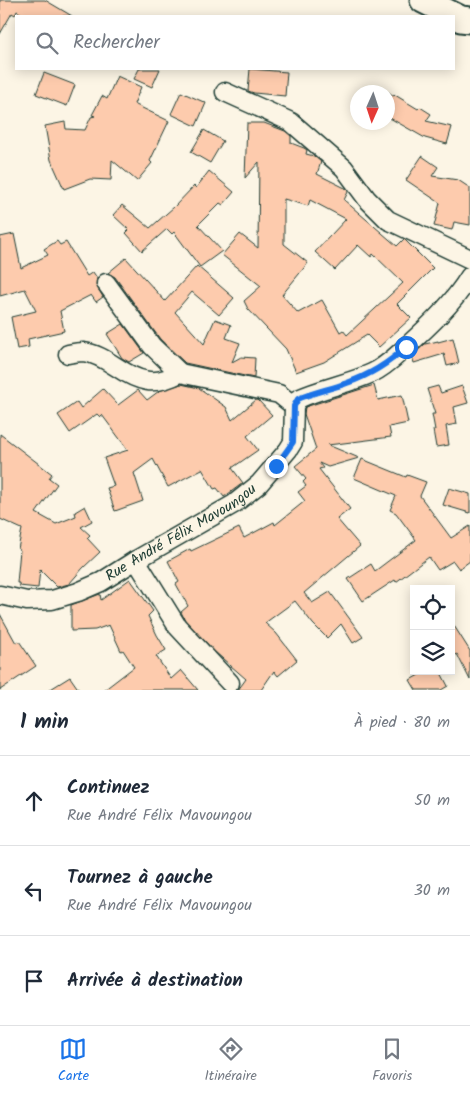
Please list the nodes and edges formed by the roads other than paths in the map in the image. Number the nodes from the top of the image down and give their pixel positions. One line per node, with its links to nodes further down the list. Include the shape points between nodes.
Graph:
1 (423, 0): 2 (street)
2 (453, 15)
3 (455, 16): 4 (street)
4 (470, 20)
5 (225, 92): 6 (street, via 291,122 344,168 388,220)
6 (470, 259)
7 (470, 276): 11 (street, via 421,335 391,362 346,384 298,399)
8 (106, 283): 10 (street, via 152,346)
9 (68, 354): 10 (street, via 85,352 145,382 168,379)
10 (180, 373): 11 (street, via 279,394)
11 (294, 406): 12 (street, Rue André Félix Mavoungou, via 293,442 259,484 234,504)
12 (136, 560): 13 (street, Rue André Félix Mavoungou, via 102,582 52,600 27,601); 14 (street, via 177,626)
13 (0, 595)
14 (230, 683)

